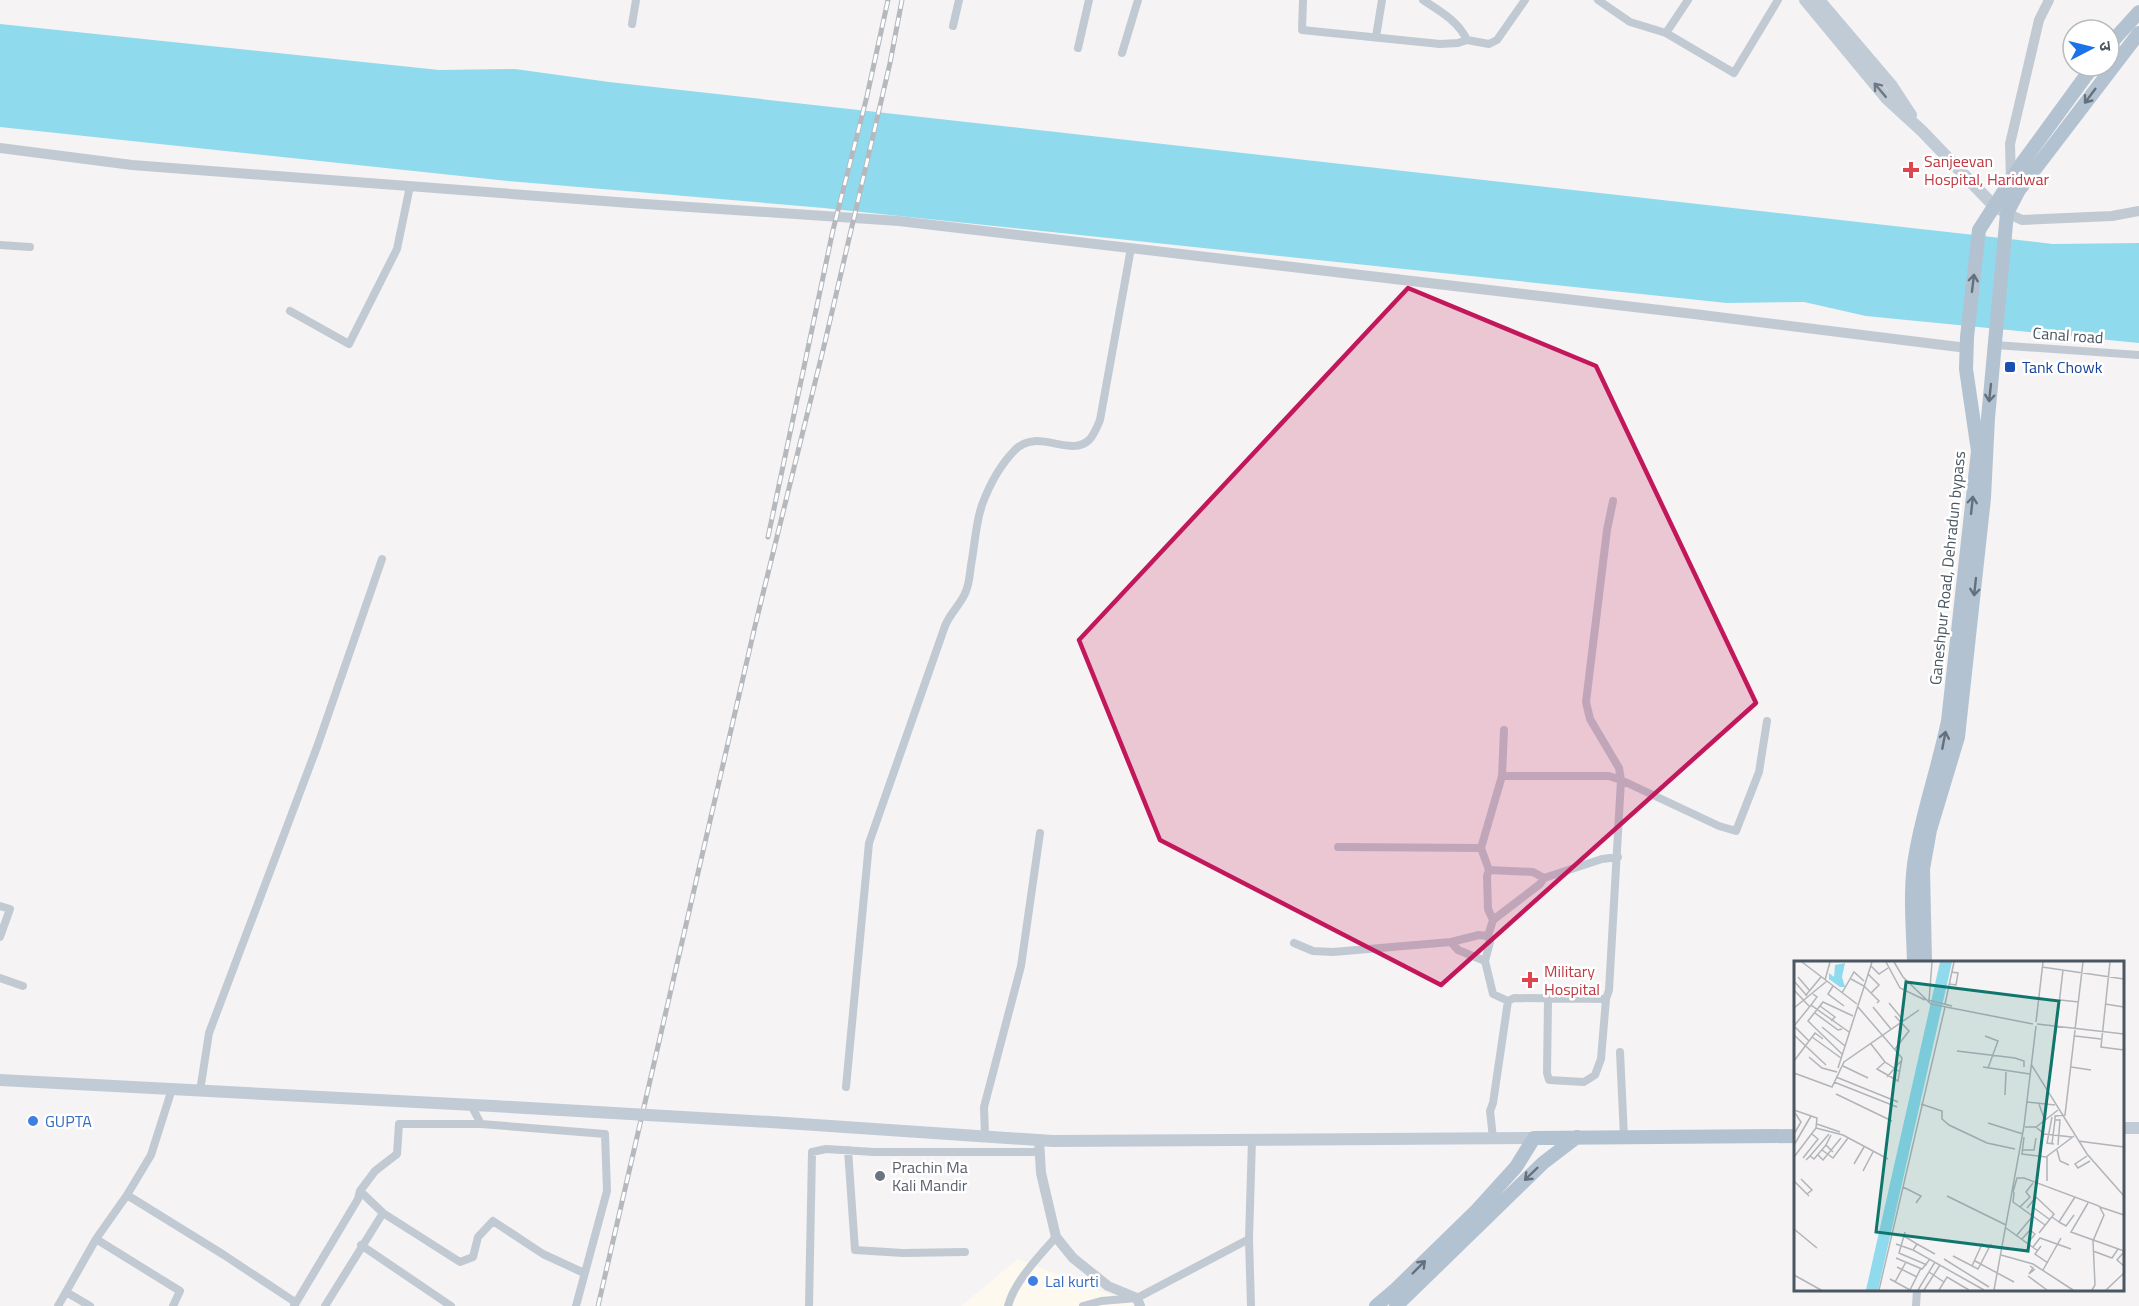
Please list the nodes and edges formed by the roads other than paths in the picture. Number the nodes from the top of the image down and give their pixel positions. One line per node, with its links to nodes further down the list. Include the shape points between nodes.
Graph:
1 (636, 0): 16 (street)
2 (958, 0): 17 (street)
3 (1089, 0): 23 (street)
4 (1138, 0): 24 (street)
5 (1303, 0): 21 (street, via 1302,30)
6 (1382, 0): 21 (street)
7 (1423, 0): 22 (street, via 1452,20)
8 (1525, 0): 22 (street, via 1497,39 1489,44)
9 (1598, 0): 19 (street, via 1630,22)
10 (1688, 0): 19 (street)
11 (1778, 0): 19 (street, via 1734,73)
12 (1805, 0): 14 (main road)
13 (2049, 0): 27 (street, via 2038,20 2010,144)
14 (1821, 4): 29 (main road, via 1886,98)
15 (2139, 12): 18 (main road)
16 (632, 24)
17 (953, 26)
18 (2121, 32)
19 (1666, 33)
20 (2139, 33): 31 (main road, one-way to 31, via 2019,190)
21 (1376, 37): 22 (street, via 1440,44)
22 (1467, 39)
23 (1078, 48)
24 (1122, 53)
25 (2084, 78): 27 (main road, Ganeshpur Road, Dehradun bypass)
26 (0, 148): 28 (street, via 132,165)
27 (2011, 181): 29 (main road, Ganeshpur Road, Dehradun bypass)
28 (410, 186): 34 (street, via 899,221); 35 (street, via 397,249 349,344)
29 (1994, 206): 31 (main road); 37 (main road, Ganeshpur Road, Dehradun bypass, one-way to 29, via 1979,230)
30 (2139, 211): 31 (street, via 2022,220)
31 (2007, 213): 36 (main road)
32 (0, 245): 33 (street)
33 (30, 247)
34 (1131, 248): 37 (street); 67 (street, via 1100,420 1093,435 1087,442 1071,446 1035,441 1022,444 998,472 982,505 966,592 945,626 869,843)
35 (290, 311)
36 (1996, 340): 38 (street, Canal road); 59 (main road, one-way to 59, via 1984,498 1958,737 1930,830 1923,869)
37 (1967, 342): 58 (main road, Ganeshpur Road, Dehradun bypass, one-way to 37, via 1915,852 1948,721 1978,451 1966,369)
38 (2139, 355)
39 (1613, 501): 44 (street, via 1586,702 1590,719 1619,768)
40 (382, 559): 69 (street, via 317,747 209,1033)
41 (1767, 721): 44 (street, via 1759,772 1736,831)
42 (1504, 730): 43 (street)
43 (1502, 776): 44 (street, via 1609,776); 47 (street)
44 (1621, 780): 48 (street)
45 (1040, 833): 72 (street, via 1021,966 984,1107)
46 (1338, 847): 47 (street)
47 (1481, 848): 49 (street)
48 (1617, 857): 50 (street); 62 (street)
49 (1489, 870): 50 (street, via 1533,872); 52 (street, via 1488,909)
50 (1544, 878): 52 (street)
51 (0, 906): 54 (street, via 10,909)
52 (1493, 920): 53 (street)
53 (1488, 936): 55 (street); 57 (street)
54 (0, 937)
55 (1451, 942): 56 (street, via 1333,952 1313,951); 57 (street, via 1458,950)
56 (1294, 943)
57 (1485, 961): 64 (street, via 1493,994)
58 (1914, 961)
59 (1925, 961)
60 (0, 978): 61 (street)
61 (23, 986)
62 (1606, 999): 63 (street); 63 (street, via 1601,1059 1595,1075 1584,1082 1549,1080)
63 (1548, 1000): 64 (street)
64 (1508, 1001): 76 (street, via 1490,1111)
65 (1620, 1052): 75 (street)
66 (0, 1080): 68 (main road)
67 (846, 1087)
68 (172, 1089): 69 (main road); 82 (street, via 152,1155)
69 (200, 1091): 70 (main road)
70 (471, 1105): 71 (street); 72 (main road, bridge)
71 (481, 1124): 81 (street, via 399,1125 397,1154 375,1171); 89 (street, via 605,1134 607,1191)
72 (984, 1136): 79 (main road)
73 (1794, 1136): 75 (main road)
74 (1577, 1137): 75 (main road); 77 (main road); 105 (main road, one-way to 105, via 1543,1163)
75 (1624, 1137)
76 (1493, 1138): 77 (main road); 78 (main road)
77 (1533, 1138): 104 (main road, one-way to 77, via 1485,1201 1516,1167)
78 (1252, 1139): 79 (main road); 86 (street)
79 (1039, 1146): 80 (street); 84 (street)
80 (848, 1150): 88 (street, via 855,1251); 100 (street, via 812,1152)
81 (360, 1191): 83 (street); 93 (street)
82 (127, 1195): 85 (street); 93 (street)
83 (383, 1213): 87 (street); 89 (street, via 460,1262 473,1257 478,1238 493,1221 543,1254)
84 (1056, 1237): 92 (street, via 1073,1258 1108,1286); 101 (street, via 1034,1263)
85 (96, 1239): 91 (street); 96 (street, via 180,1291)
86 (1249, 1239): 92 (street); 103 (street)
87 (361, 1245): 97 (street); 98 (street)
88 (965, 1252)
89 (584, 1274): 99 (street)
90 (1917, 1291): 106 (street)
91 (66, 1292): 94 (street); 95 (street)
92 (1139, 1302): 102 (street, via 1101,1301)
93 (294, 1304)
94 (58, 1306)
95 (90, 1306)
96 (173, 1306)
97 (325, 1306)
98 (451, 1306)
99 (576, 1306)
100 (809, 1306)
101 (1008, 1306)
102 (1083, 1306)
103 (1251, 1306)
104 (1376, 1306)
105 (1396, 1306)
106 (1916, 1306)

